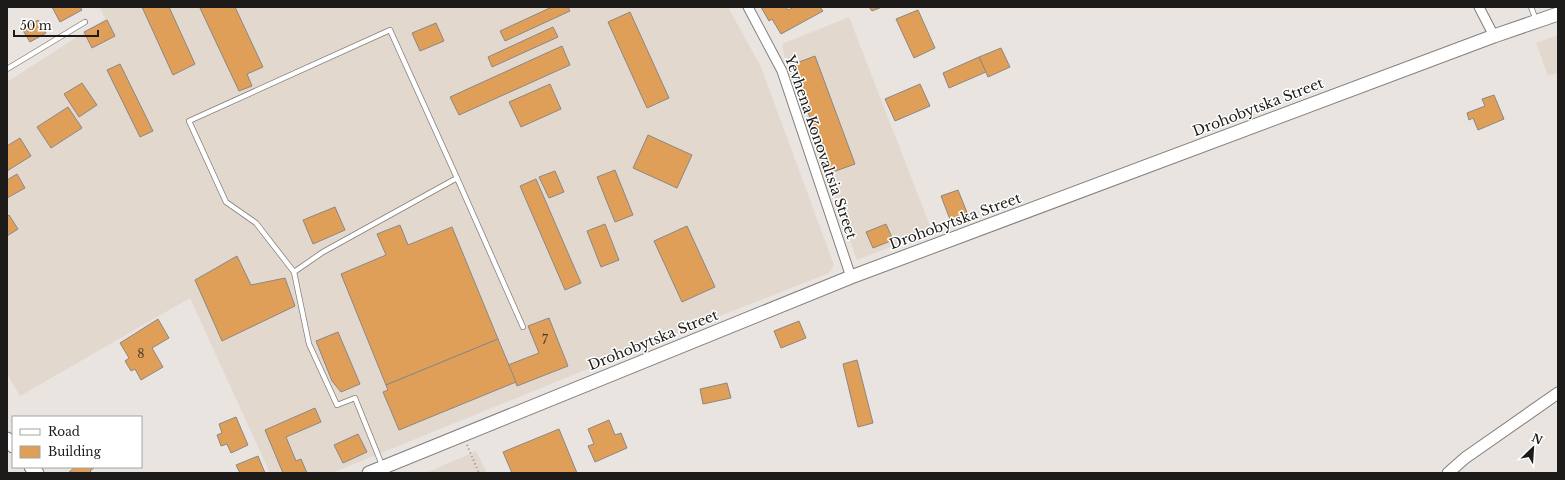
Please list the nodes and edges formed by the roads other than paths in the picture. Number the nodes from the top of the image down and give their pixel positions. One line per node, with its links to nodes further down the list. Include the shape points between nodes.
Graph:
1 (748, 7): 11 (street, Yevhena Konovaltsia Street, via 782,70)
2 (1479, 7): 7 (street)
3 (1531, 7): 5 (lane)
4 (1558, 14): 5 (main road, Drohobytska Street)
5 (1537, 21): 7 (main road, Drohobytska Street)
6 (85, 22): 8 (lane)
7 (1494, 36): 11 (main road, Drohobytska Street)
8 (7, 69)
9 (457, 178): 10 (lane, via 323,252); 10 (lane, via 390,30 189,121 226,202 256,223); 12 (lane)
10 (294, 272): 14 (lane, via 309,344 338,405 355,398)
11 (851, 277): 14 (main road, Drohobytska Street)
12 (523, 327)
13 (1558, 393): 16 (street, via 1465,458)
14 (383, 467): 15 (main road, Drohobytska Street)
15 (369, 473)
16 (1448, 473)

